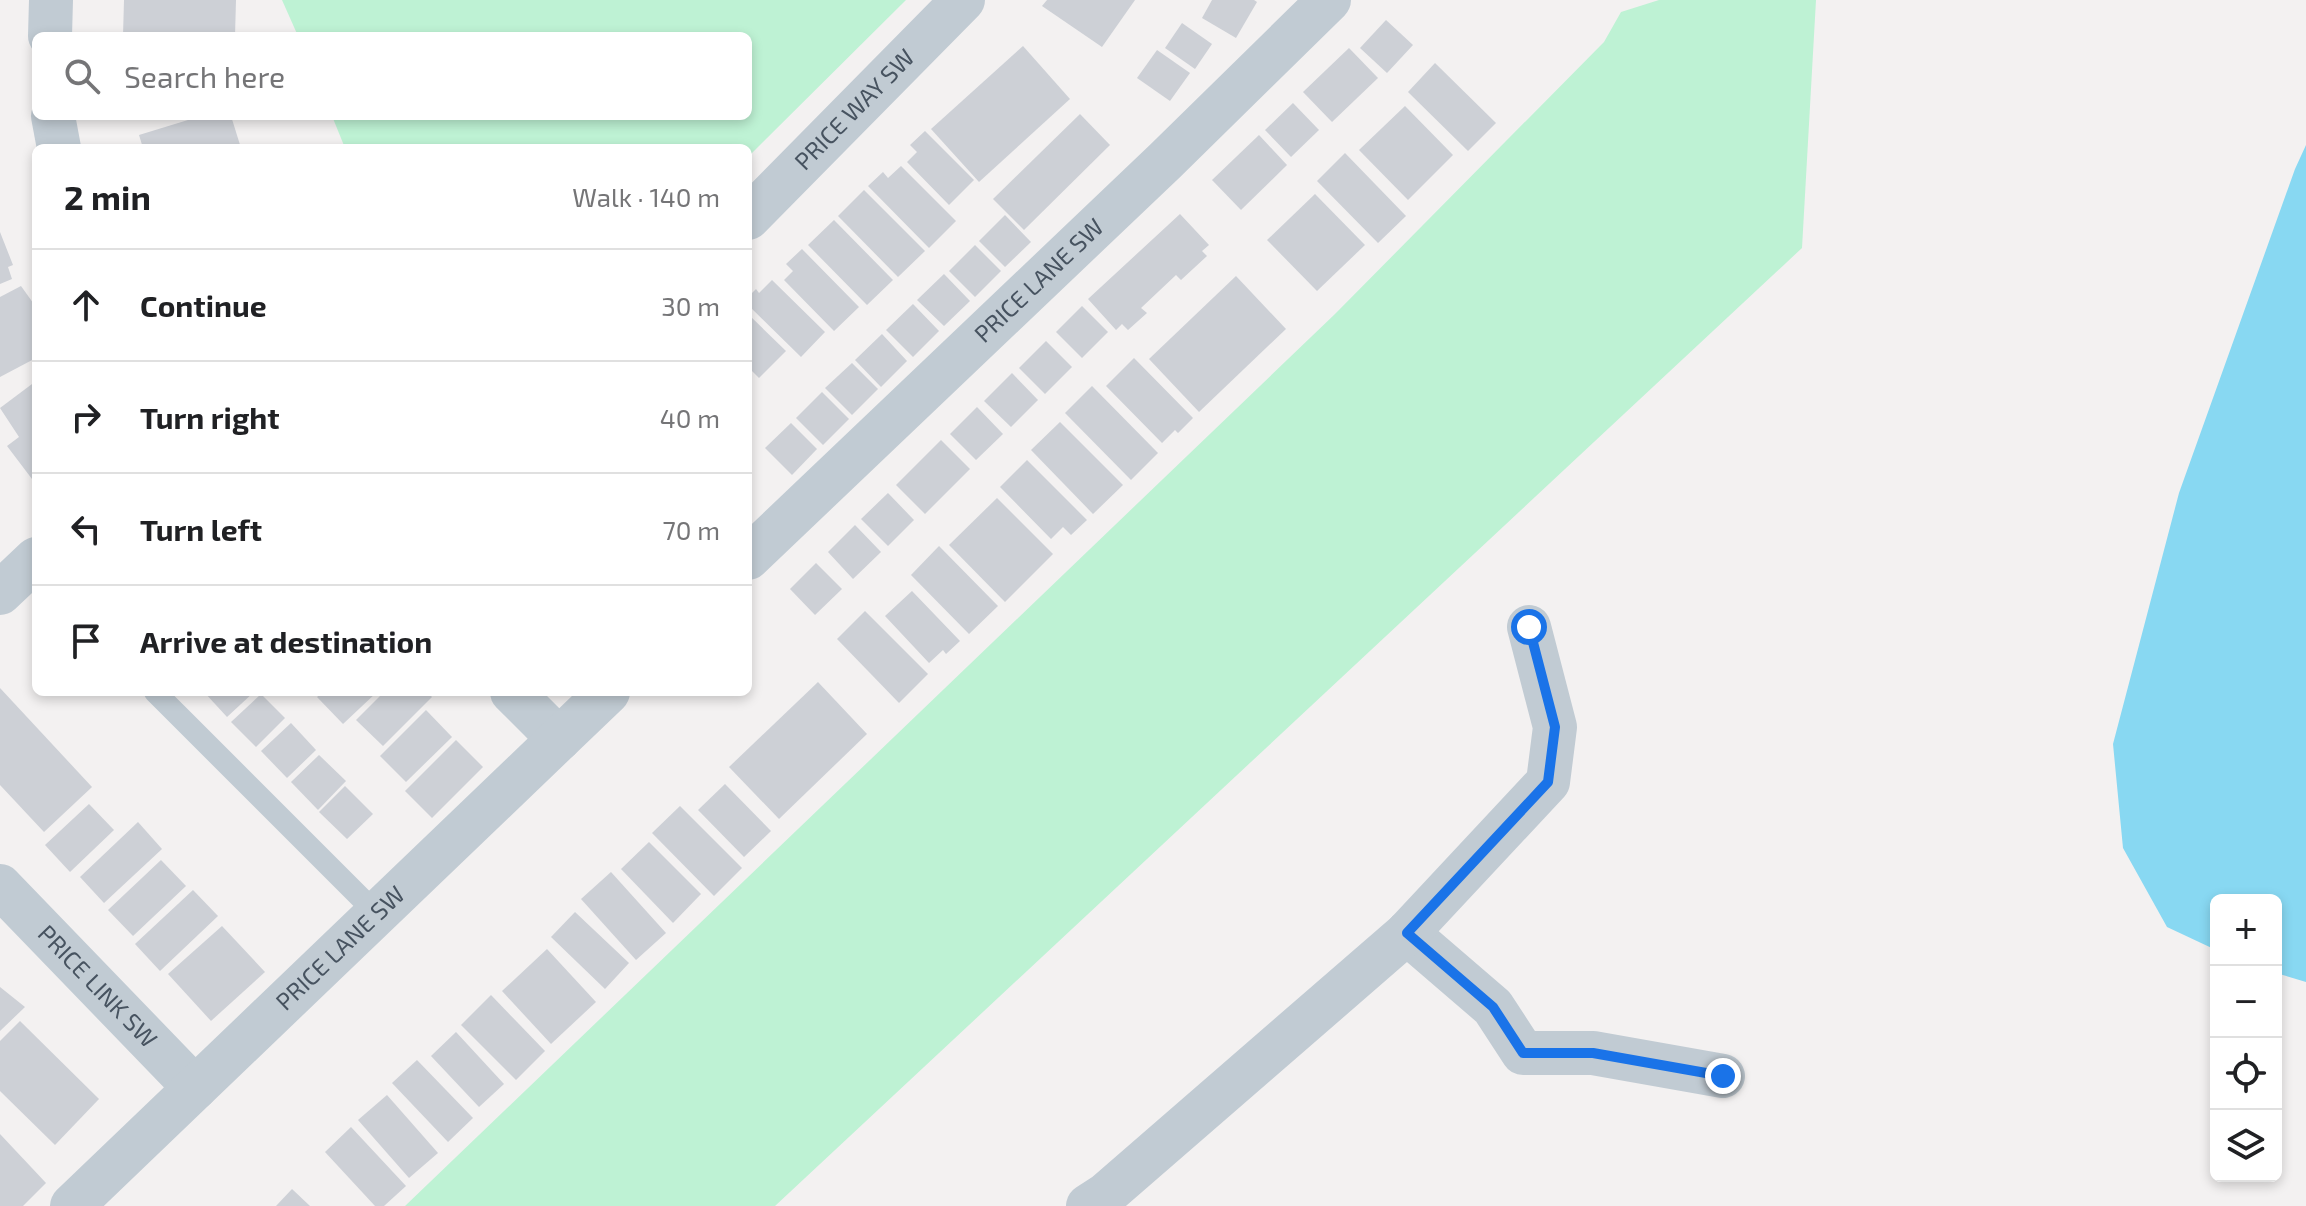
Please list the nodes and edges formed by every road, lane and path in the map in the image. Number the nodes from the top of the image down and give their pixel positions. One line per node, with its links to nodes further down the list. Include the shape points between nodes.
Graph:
1 (51, 0): 4 (street)
2 (963, 0): 7 (street, PRICE WAY SW)
3 (1329, 0): 8 (street, PRICE LANE SW)
4 (50, 32)
5 (54, 120): 6 (street)
6 (58, 144)
7 (752, 214)
8 (752, 554)
9 (1529, 627): 16 (street, via 1555,727 1548,782)
10 (159, 696): 15 (lane)
11 (516, 696): 13 (street)
12 (604, 696): 13 (street, PRICE LANE SW)
13 (559, 739): 15 (street, PRICE LANE SW)
14 (0, 886): 18 (street, PRICE LINK SW)
15 (377, 914): 18 (street, PRICE LANE SW)
16 (1407, 933): 17 (street, via 1493,1007 1523,1053 1593,1053); 20 (street)
17 (1723, 1076)
18 (195, 1088): 19 (street, PRICE LANE SW)
19 (72, 1206)
20 (1088, 1206)

